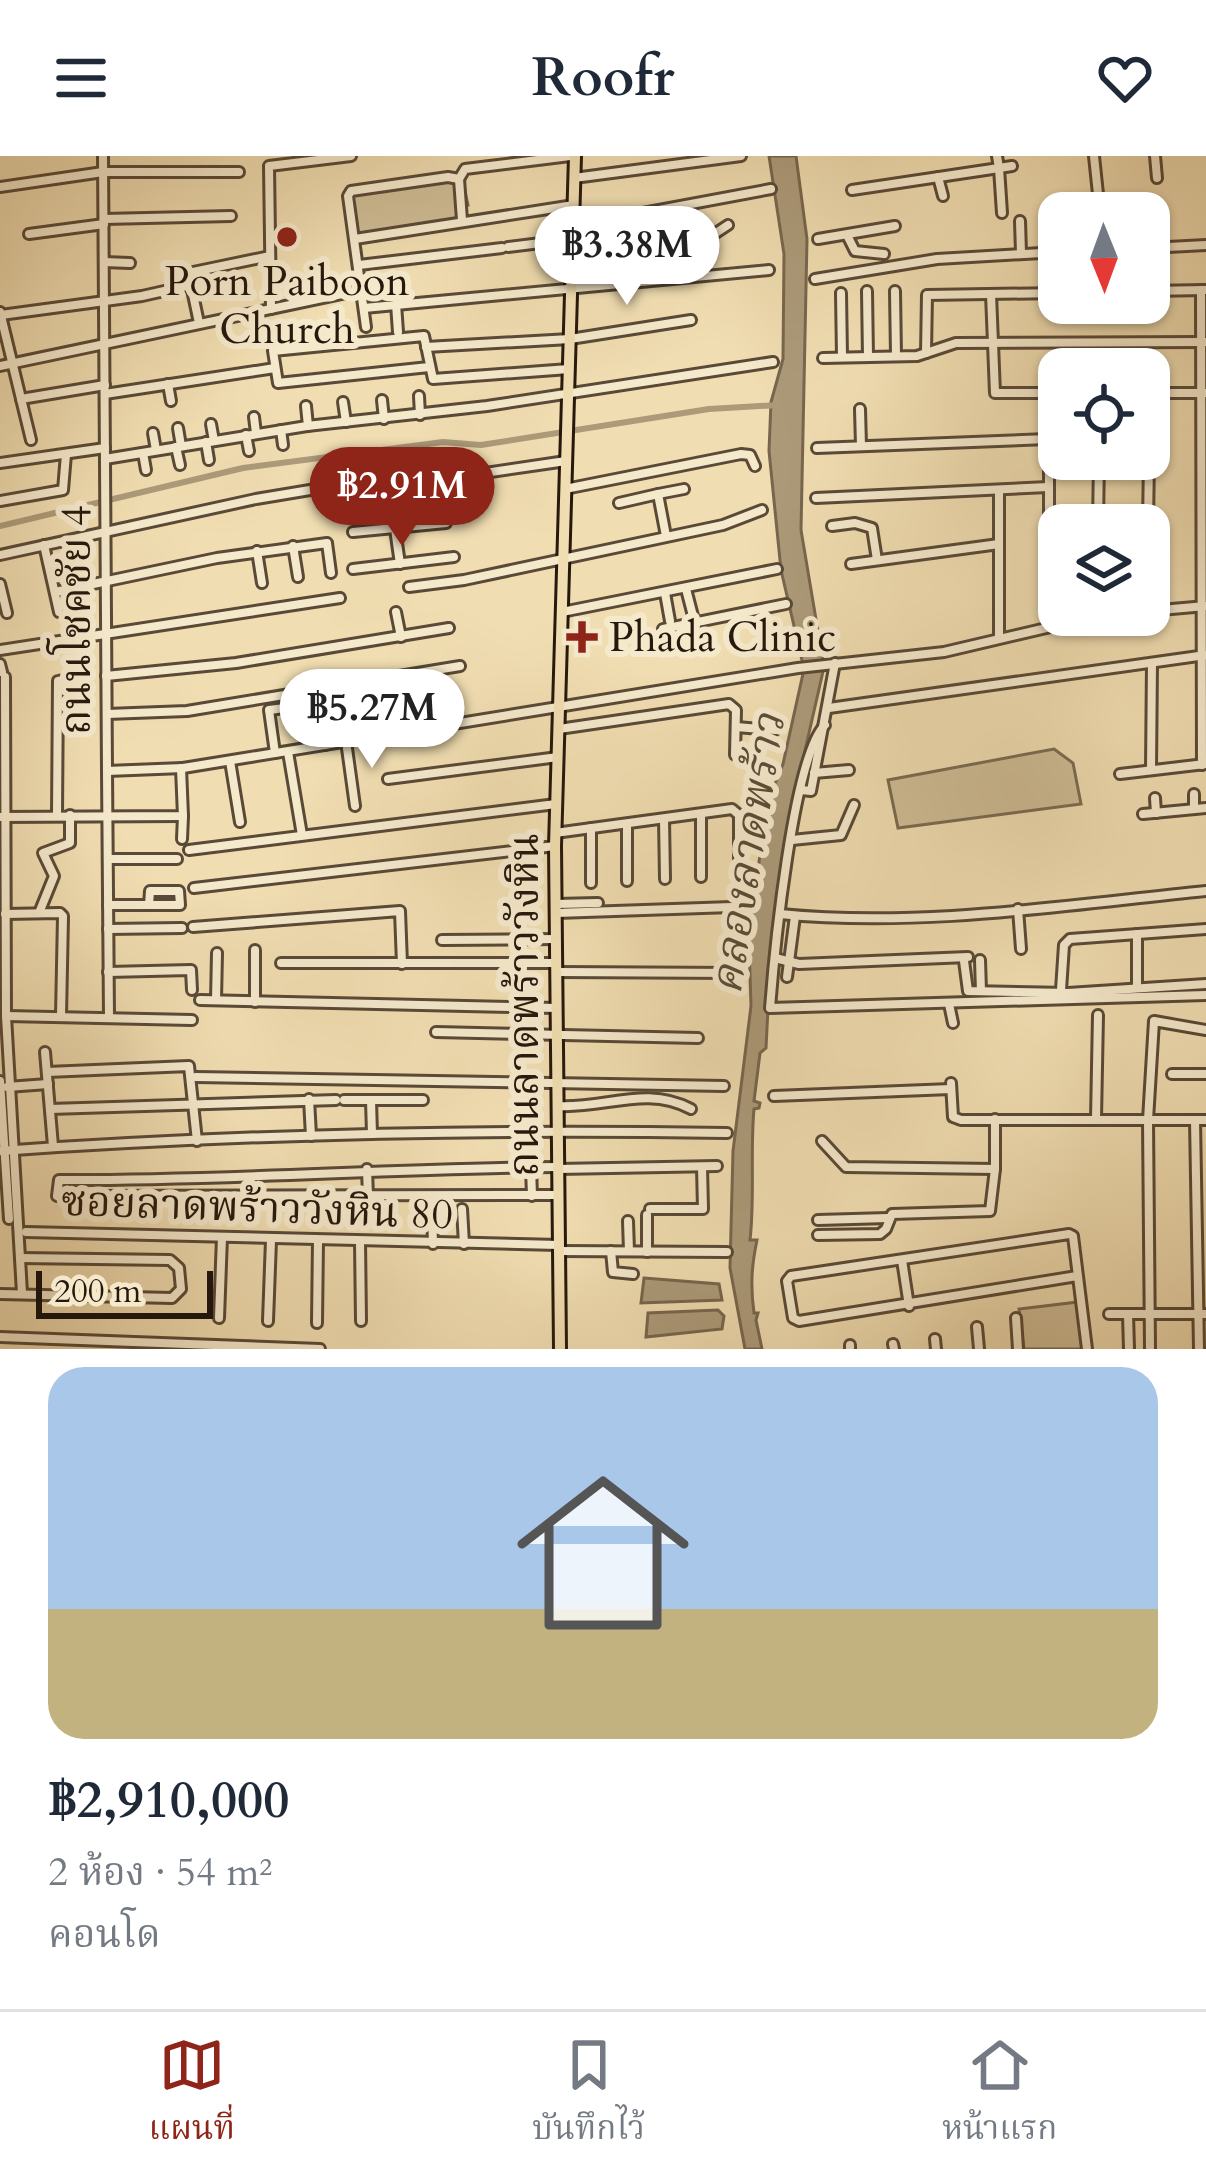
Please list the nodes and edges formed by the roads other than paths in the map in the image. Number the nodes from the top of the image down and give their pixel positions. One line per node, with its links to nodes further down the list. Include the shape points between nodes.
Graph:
1 (103, 156): 12 (street, ถนนโชคชัย 4)
2 (351, 156): 8 (street)
3 (573, 156): 15 (main road, ถนนลาดพร้าววังหิน); 17 (street, via 465,169)
4 (741, 156): 15 (street)
5 (997, 156): 11 (street)
6 (1094, 156): 21 (street)
7 (1155, 156): 16 (street)
8 (321, 158): 9 (street)
9 (269, 161): 41 (street)
10 (1012, 166): 11 (street)
11 (999, 167): 14 (street); 24 (street)
12 (104, 172): 13 (street); 18 (street); 28 (street, ถนนโชคชัย 4)
13 (239, 172)
14 (938, 177): 20 (street); 22 (street)
15 (574, 178): 23 (main road, ถนนลาดพร้าววังหิน)
16 (1157, 178)
17 (459, 179): 26 (street); 34 (street, via 351,191)
18 (0, 187)
19 (771, 190): 31 (street)
20 (851, 190)
21 (1098, 192)
22 (944, 196)
23 (574, 205): 26 (street); 31 (main road, ถนนลาดพร้าววังหิน)
24 (1002, 214)
25 (231, 216): 28 (street)
26 (462, 220): 34 (street)
27 (1020, 221): 38 (street)
28 (104, 222): 32 (street); 43 (street, ถนนโชคชัย 4)
29 (728, 224): 42 (street, via 699,244)
30 (895, 226): 33 (street)
31 (573, 233): 42 (main road, ถนนลาดพร้าววังหิน); 45 (street)
32 (29, 234)
33 (847, 235): 35 (street); 40 (street, via 855,251)
34 (355, 239): 45 (street)
35 (818, 239)
36 (1206, 245): 37 (street)
37 (1170, 247)
38 (1021, 253): 39 (street); 47 (street)
39 (1038, 253)
40 (884, 254)
41 (269, 256): 48 (street, via 197,269); 60 (street)
42 (572, 259): 49 (main road, ถนนลาดพร้าววังหิน)
43 (104, 262): 44 (street); 58 (street, ถนนโชคชัย 4)
44 (130, 263)
45 (358, 265): 50 (street)
46 (769, 270): 49 (street)
47 (815, 280)
48 (191, 285): 58 (street); 64 (street)
49 (571, 286): 59 (street); 67 (main road, ถนนลาดพร้าววังหิน)
50 (362, 290): 60 (street); 61 (street)
51 (1203, 290): 54 (street); 68 (street)
52 (867, 291): 75 (street)
53 (895, 291): 73 (street)
54 (1170, 291)
55 (842, 293): 74 (street)
56 (1038, 293): 57 (street)
57 (991, 294): 70 (street); 72 (street, via 927,295)
58 (104, 301): 62 (street); 69 (street, ถนนโชคชัย 4)
59 (396, 304): 61 (street); 66 (street)
60 (271, 308): 64 (street)
61 (364, 308): 65 (street)
62 (1, 312): 77 (street)
63 (691, 320): 67 (street)
64 (199, 323): 69 (street)
65 (366, 327)
66 (398, 332)
67 (570, 339): 71 (street); 82 (main road, ถนนลาดพร้าววังหิน)
68 (1204, 342): 70 (street); 89 (street)
69 (104, 343): 77 (street); 85 (street, ถนนโชคชัย 4)
70 (992, 343): 72 (street); 87 (street, via 995,393)
71 (427, 347): 80 (street); 81 (street, via 424,336 276,351)
72 (926, 354): 73 (street)
73 (896, 356): 75 (street)
74 (842, 357): 75 (street); 76 (street)
75 (868, 357)
76 (823, 358)
77 (13, 362): 79 (street); 92 (street)
78 (772, 362): 90 (street)
79 (0, 365)
80 (429, 367): 81 (street, via 278,383); 83 (street, via 433,379)
81 (275, 368): 84 (street)
82 (569, 369): 83 (street); 90 (main road, ถนนลาดพร้าววังหิน)
83 (496, 374): 86 (street)
84 (168, 384): 85 (street); 94 (street)
85 (105, 389): 92 (street); 119 (street, ถนนโชคชัย 4)
86 (498, 391)
87 (1038, 393)
88 (1170, 393): 89 (street)
89 (1204, 393): 174 (street)
90 (568, 394): 98 (street); 123 (main road, ถนนลาดพร้าววังหิน)
91 (419, 396): 98 (street)
92 (21, 399): 109 (street)
93 (382, 400): 100 (street)
94 (171, 401)
95 (343, 402): 101 (street)
96 (306, 406): 103 (street)
97 (860, 409): 113 (street)
98 (421, 415): 100 (street)
99 (254, 417): 107 (street)
100 (383, 418): 101 (street)
101 (346, 422): 103 (street)
102 (211, 424): 110 (street)
103 (308, 426): 105 (street)
104 (178, 428): 112 (street)
105 (281, 430): 107 (street); 111 (street)
106 (153, 433): 115 (street)
107 (251, 434): 110 (street); 116 (street)
108 (1038, 439): 113 (street)
109 (31, 440)
110 (210, 441): 112 (street); 121 (street)
111 (283, 445)
112 (179, 446): 115 (street); 125 (street)
113 (862, 446): 114 (street)
114 (817, 448)
115 (156, 450): 117 (street)
116 (249, 451)
117 (142, 452): 119 (street); 128 (street)
118 (66, 454): 119 (street); 124 (street); 141 (street, via 63,490)
119 (105, 454): 148 (street, ถนนโชคชัย 4)
120 (659, 457): 130 (street)
121 (209, 460)
122 (420, 460): 132 (street)
123 (566, 461): 132 (street); 135 (main road, ถนนลาดพร้าววังหิน)
124 (0, 463)
125 (180, 465)
126 (386, 465): 134 (street)
127 (755, 466): 130 (street, via 746,454)
128 (146, 470)
129 (350, 470): 138 (street)
130 (665, 470): 135 (street)
131 (1048, 480): 133 (street)
132 (423, 484): 134 (street)
133 (1048, 487): 137 (street); 143 (street)
134 (390, 489): 138 (street); 147 (street)
135 (565, 489): 157 (main road, ถนนลาดพร้าววังหิน)
136 (684, 489): 139 (street)
137 (999, 491): 140 (street); 152 (street)
138 (354, 492): 148 (street, via 256,499)
139 (658, 494): 142 (street); 150 (street)
140 (816, 498)
141 (0, 501)
142 (619, 503)
143 (1048, 504)
144 (762, 510): 150 (street)
145 (446, 523): 147 (street)
146 (832, 526): 158 (street, via 872,528)
147 (396, 528): 149 (street); 159 (street)
148 (106, 532): 151 (street); 165 (street, ถนนโชคชัย 4)
149 (353, 532)
150 (667, 536): 157 (street)
151 (44, 544): 155 (street); 170 (street)
152 (999, 544): 158 (street); 185 (street)
153 (293, 547): 154 (street); 163 (street, via 328,543); 164 (street)
154 (257, 551): 165 (street); 166 (street)
155 (0, 555)
156 (454, 557): 159 (street)
157 (563, 557): 168 (street); 178 (main road, ถนนลาดพร้าววังหิน)
158 (877, 560): 160 (street)
159 (400, 564): 161 (street)
160 (850, 564)
161 (353, 568)
162 (777, 569): 169 (street)
163 (331, 573)
164 (298, 577)
165 (106, 582): 170 (street); 183 (street, ถนนโชคชัย 4)
166 (262, 583)
167 (0, 584): 179 (street)
168 (409, 587)
169 (686, 589): 171 (street); 180 (street)
170 (55, 592): 176 (street)
171 (665, 593): 173 (street, via 667,625); 178 (street)
172 (340, 598): 183 (street)
173 (786, 604)
174 (1202, 606): 175 (street); 187 (street)
175 (1170, 609)
176 (59, 611)
177 (396, 612): 184 (street)
178 (562, 612): 195 (main road, ถนนลาดพร้าววังหิน)
179 (7, 613)
180 (693, 616)
181 (1038, 627): 185 (street, ถนนโชคชัย 4)
182 (449, 628): 184 (street)
183 (106, 633): 186 (street); 192 (street, ถนนโชคชัย 4)
184 (401, 637): 192 (street)
185 (999, 637): 189 (street, ถนนโชคชัย 4, via 944,652)
186 (0, 650)
187 (1203, 656): 188 (street); 210 (street)
188 (1152, 663): 197 (street); 213 (street)
189 (829, 664): 195 (street, ถนนโชคชัย 4); 197 (street)
190 (460, 666): 194 (street)
191 (2, 671): 233 (street)
192 (106, 676): 198 (street, ถนนโชคชัย 4)
193 (78, 677): 229 (street, via 58,681)
194 (315, 692): 198 (street); 204 (street)
195 (559, 706): 201 (main road, ถนนลาดพร้าววังหิน); 203 (street, ถนนโชคชัย 4)
196 (286, 708): 206 (street, via 269,710)
197 (829, 708): 199 (street)
198 (107, 714): 214 (street, ถนนโชคชัย 4)
199 (824, 725): 215 (street); 218 (street)
200 (736, 727): 201 (street, via 729,704); 202 (street); 207 (street)
201 (559, 729): 208 (main road, ถนนลาดพร้าววังหิน)
202 (776, 730)
203 (346, 741): 204 (street, ถนนโชคชัย 4); 222 (street)
204 (325, 745): 205 (street, ถนนโชคชัย 4)
205 (288, 752): 206 (street, ถนนโชคชัย 4); 238 (street)
206 (275, 754): 209 (street, ถนนโชคชัย 4)
207 (734, 755)
208 (558, 757): 217 (street); 221 (main road, ถนนลาดพร้าววังหิน)
209 (230, 761): 211 (street, ถนนโชคชัย 4); 235 (street)
210 (1204, 765): 213 (street)
211 (181, 768): 214 (street, ถนนโชคชัย 4); 232 (street)
212 (849, 770): 215 (street)
213 (1151, 770): 216 (street)
214 (107, 771): 231 (street)
215 (814, 773): 218 (street, via 811,791)
216 (1120, 774)
217 (388, 779)
218 (801, 790): 241 (street)
219 (1193, 794): 225 (street)
220 (1155, 798): 226 (street)
221 (556, 804): 238 (street); 240 (main road, ถนนลาดพร้าววังหิน)
222 (355, 806)
223 (854, 806): 241 (street, via 841,835)
224 (1206, 808): 225 (street)
225 (1194, 809): 226 (street)
226 (1156, 813): 228 (street)
227 (701, 814): 234 (street); 245 (street, via 739,815); 246 (street)
228 (1143, 814)
229 (57, 815): 230 (street); 233 (street)
230 (70, 815): 231 (street); 258 (street, via 70,843 43,853 54,876)
231 (107, 816): 232 (street); 244 (street)
232 (183, 816): 239 (street)
233 (3, 817): 259 (street)
234 (664, 819): 236 (street); 247 (street)
235 (240, 822)
236 (627, 824): 237 (street); 248 (street)
237 (591, 828): 240 (street); 249 (street)
238 (302, 835): 242 (street)
239 (182, 839)
240 (555, 839): 250 (street); 256 (main road, ถนนลาดพร้าววังหิน)
241 (792, 840): 260 (street)
242 (189, 850)
243 (177, 859): 244 (street)
244 (108, 860): 253 (street)
245 (739, 873)
246 (701, 877)
247 (665, 879)
248 (627, 881)
249 (591, 883)
250 (194, 888)
251 (1206, 891): 257 (street)
252 (598, 903): 256 (street)
253 (108, 904): 254 (street); 262 (street)
254 (149, 905)
255 (732, 907): 256 (street)
256 (556, 908): 265 (main road, ถนนลาดพร้าววังหิน)
257 (1018, 909): 261 (street, via 876,920); 267 (street)
258 (39, 913): 259 (street); 292 (street, via 63,916)
259 (5, 914): 291 (street)
260 (780, 914): 261 (street); 270 (street)
261 (795, 916): 273 (street)
262 (108, 929): 274 (street, via 400,911); 276 (street)
263 (1206, 929): 264 (street)
264 (1137, 934): 280 (street); 282 (street, via 1066,941)
265 (556, 939): 266 (street); 275 (main road, ถนนลาดพร้าววังหิน)
266 (442, 940)
267 (1021, 949)
268 (255, 950): 287 (street)
269 (217, 953): 286 (street)
270 (775, 958): 273 (street); 288 (street, via 770,1008)
271 (980, 960): 283 (street)
272 (280, 963): 274 (street)
273 (789, 963): 278 (street); 283 (street, via 966,959 965,988)
274 (403, 964): 275 (street)
275 (556, 967): 277 (street); 289 (main road, ถนนลาดพร้าววังหิน)
276 (108, 972): 281 (street, via 190,970); 293 (street)
277 (737, 973)
278 (787, 977)
279 (1206, 984): 280 (street)
280 (1137, 986): 282 (street)
281 (192, 990)
282 (1061, 990): 283 (street)
283 (981, 991)
284 (1206, 994): 288 (street)
285 (200, 1000): 286 (street)
286 (216, 1000): 287 (street)
287 (255, 1002): 289 (street)
288 (949, 1004): 295 (street)
289 (557, 1008): 299 (main road, ถนนลาดพร้าววังหิน)
290 (1098, 1015): 319 (street)
291 (6, 1016): 292 (street); 298 (street)
292 (61, 1016): 293 (street)
293 (109, 1017): 294 (street)
294 (192, 1020)
295 (953, 1023)
296 (1206, 1030): 320 (street, via 1154,1021)
297 (436, 1032): 299 (street)
298 (4, 1035): 308 (street)
299 (557, 1035): 300 (street); 307 (main road, ถนนลาดพร้าววังหิน)
300 (698, 1038)
301 (45, 1052): 302 (street)
302 (47, 1072): 306 (street); 314 (street, via 189,1066)
303 (1172, 1074): 304 (street)
304 (1206, 1074)
305 (196, 1077): 307 (street)
306 (48, 1084): 308 (street); 316 (street)
307 (558, 1084): 309 (street); 315 (main road, ถนนลาดพร้าววังหิน)
308 (3, 1086): 329 (street)
309 (724, 1086)
310 (774, 1096): 318 (street, via 951,1086 957,1120)
311 (309, 1099): 312 (street); 314 (street); 325 (street)
312 (371, 1100): 313 (street); 324 (street)
313 (423, 1100)
314 (194, 1104): 316 (street); 326 (street)
315 (558, 1106): 317 (street, via 650,1097); 322 (main road, ถนนลาดพร้าววังหิน)
316 (50, 1109): 328 (street)
317 (691, 1109)
318 (995, 1119): 319 (street); 335 (street)
319 (1096, 1119): 320 (street)
320 (1148, 1120): 321 (street); 369 (street)
321 (1201, 1120): 370 (street)
322 (559, 1131): 323 (street); 324 (street); 333 (main road, ถนนลาดพร้าววังหิน)
323 (727, 1133)
324 (372, 1135): 325 (street)
325 (310, 1136): 326 (street)
326 (196, 1141): 328 (street)
327 (822, 1141): 335 (street, via 846,1166)
328 (53, 1146): 329 (street)
329 (6, 1150): 344 (street)
330 (717, 1166): 332 (street)
331 (531, 1167): 333 (street); 334 (street); 338 (street)
332 (703, 1167): 333 (street); 358 (street, via 703,1209 649,1212)
333 (558, 1168): 337 (main road, ถนนลาดพร้าววังหิน)
334 (367, 1169): 336 (street); 340 (street)
335 (995, 1169): 343 (street, via 990,1211)
336 (174, 1180): 339 (street); 339 (street, via 58,1180 58,1196)
337 (559, 1195): 338 (street); 355 (main road, ถนนลาดพร้าววังหิน)
338 (532, 1196): 340 (street)
339 (174, 1198): 340 (street)
340 (368, 1198)
341 (463, 1209): 354 (street)
342 (432, 1211): 353 (street)
343 (888, 1218): 345 (street); 348 (street, via 880,1234)
344 (9, 1219): 360 (street)
345 (818, 1220)
346 (628, 1221): 357 (street)
347 (26, 1232): 349 (street, ซอยลาดพร้าววังหิน 80)
348 (818, 1235)
349 (222, 1238): 350 (street, ซอยลาดพร้าววังหิน 80); 371 (street)
350 (271, 1240): 351 (street, ซอยลาดพร้าววังหิน 80); 373 (street)
351 (318, 1241): 352 (street, ซอยลาดพร้าววังหิน 80); 375 (street)
352 (359, 1241): 353 (street, ซอยลาดพร้าววังหิน 80); 374 (street)
353 (434, 1244): 354 (street, ซอยลาดพร้าววังหิน 80)
354 (464, 1244): 355 (street, ซอยลาดพร้าววังหิน 80)
355 (559, 1248): 356 (street, ซอยลาดพร้าววังหิน 80); 382 (main road, ถนนลาดพร้าววังหิน)
356 (611, 1251): 357 (street, ซอยลาดพร้าววังหิน 80); 362 (street, via 613,1272)
357 (629, 1251): 358 (street, ซอยลาดพร้าววังหิน 80)
358 (647, 1252): 359 (street, ซอยลาดพร้าววังหิน 80)
359 (727, 1252)
360 (20, 1258): 364 (street); 364 (street, via 170,1260 181,1289 167,1298)
361 (902, 1260): 363 (street, via 1063,1234 1073,1236); 366 (street); 366 (street, via 787,1281 799,1322)
362 (633, 1274)
363 (1077, 1276): 366 (street); 385 (street)
364 (22, 1293): 365 (street)
365 (0, 1294)
366 (909, 1306)
367 (1109, 1314): 368 (street)
368 (1127, 1314): 369 (street); 386 (street)
369 (1148, 1314): 370 (street); 387 (street)
370 (1202, 1314): 388 (street)
371 (219, 1318)
372 (1016, 1318): 384 (street)
373 (268, 1321)
374 (361, 1321)
375 (317, 1323)
376 (977, 1327): 383 (street)
377 (0, 1337): 378 (street)
378 (16, 1338): 379 (street); 380 (street)
379 (273, 1347): 381 (street)
380 (16, 1349)
381 (320, 1349)
382 (560, 1349)
383 (979, 1349)
384 (1018, 1349)
385 (1088, 1349)
386 (1130, 1349)
387 (1150, 1349)
388 (1199, 1349)

